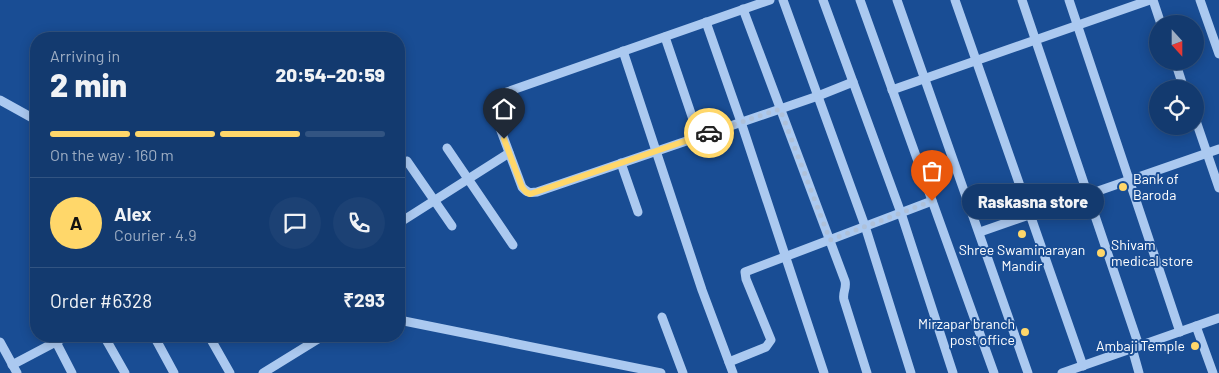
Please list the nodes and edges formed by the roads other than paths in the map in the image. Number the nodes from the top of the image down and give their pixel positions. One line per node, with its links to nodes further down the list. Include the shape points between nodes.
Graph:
1 (770, 0): 11 (street)
2 (783, 0): 23 (street)
3 (823, 0): 21 (street)
4 (860, 0): 22 (street)
5 (897, 0): 20 (street)
6 (955, 0): 19 (street)
7 (1022, 0): 16 (street)
8 (1068, 0): 14 (street)
9 (1151, 0): 12 (street); 14 (street)
10 (1200, 0): 18 (street)
11 (744, 9): 13 (street); 25 (street)
12 (1157, 15)
13 (706, 22): 15 (street); 27 (street)
14 (1077, 26): 16 (street); 38 (street)
15 (665, 37): 17 (street); 29 (street)
16 (1035, 40): 19 (street); 40 (street)
17 (623, 52): 32 (street); 33 (street, via 504,93 495,99 494,112)
18 (1219, 54)
19 (976, 60): 20 (street); 45 (street)
20 (925, 78): 22 (street); 49 (street)
21 (853, 82): 23 (street); 44 (street)
22 (892, 90): 42 (street)
23 (818, 96): 25 (street); 48 (street)
24 (0, 100): 26 (street)
25 (780, 109): 27 (street); 50 (street)
26 (30, 117)
27 (741, 122): 29 (street); 52 (street)
28 (1201, 135): 34 (street)
29 (699, 137): 32 (street)
30 (447, 148): 37 (street)
31 (1219, 149): 34 (street)
32 (657, 151): 36 (street); 65 (street)
33 (509, 153): 36 (street, via 522,187 530,194); 37 (street)
34 (1208, 153): 38 (street); 39 (street)
35 (407, 161): 41 (street)
36 (621, 163): 43 (street)
37 (468, 179): 41 (street); 51 (street)
38 (1129, 180): 40 (street); 57 (street)
39 (1219, 188)
40 (1086, 195): 45 (street); 64 (street)
41 (434, 200): 46 (street); 47 (street)
42 (932, 201): 44 (street); 80 (street)
43 (638, 212)
44 (901, 213): 48 (street); 79 (street)
45 (1030, 214): 49 (street); 66 (street)
46 (405, 219)
47 (452, 226)
48 (865, 226): 50 (street); 78 (street)
49 (980, 232): 81 (street)
50 (830, 240): 52 (street); 77 (street, via 845,281 843,296)
51 (513, 245)
52 (786, 256): 65 (street, via 745,272 771,340 766,347); 76 (street)
53 (662, 316): 74 (street)
54 (1219, 318): 56 (street)
55 (405, 321): 73 (street)
56 (1196, 326): 57 (street); 84 (street)
57 (1180, 332): 64 (street)
58 (0, 342): 67 (street)
59 (56, 342): 67 (street); 68 (street)
60 (107, 342): 69 (street)
61 (157, 342): 70 (street)
62 (212, 342): 71 (street)
63 (313, 342): 72 (street)
64 (1135, 347): 66 (street); 83 (street)
65 (729, 362): 75 (street)
66 (1083, 366): 82 (street)
67 (14, 369)
68 (72, 373)
69 (125, 373)
70 (174, 373)
71 (230, 373)
72 (263, 373)
73 (661, 373)
74 (683, 373)
75 (733, 373)
76 (824, 373)
77 (867, 373)
78 (910, 373)
79 (953, 373)
80 (994, 373)
81 (1028, 373)
82 (1062, 373)
83 (1138, 373)
84 (1213, 373)

